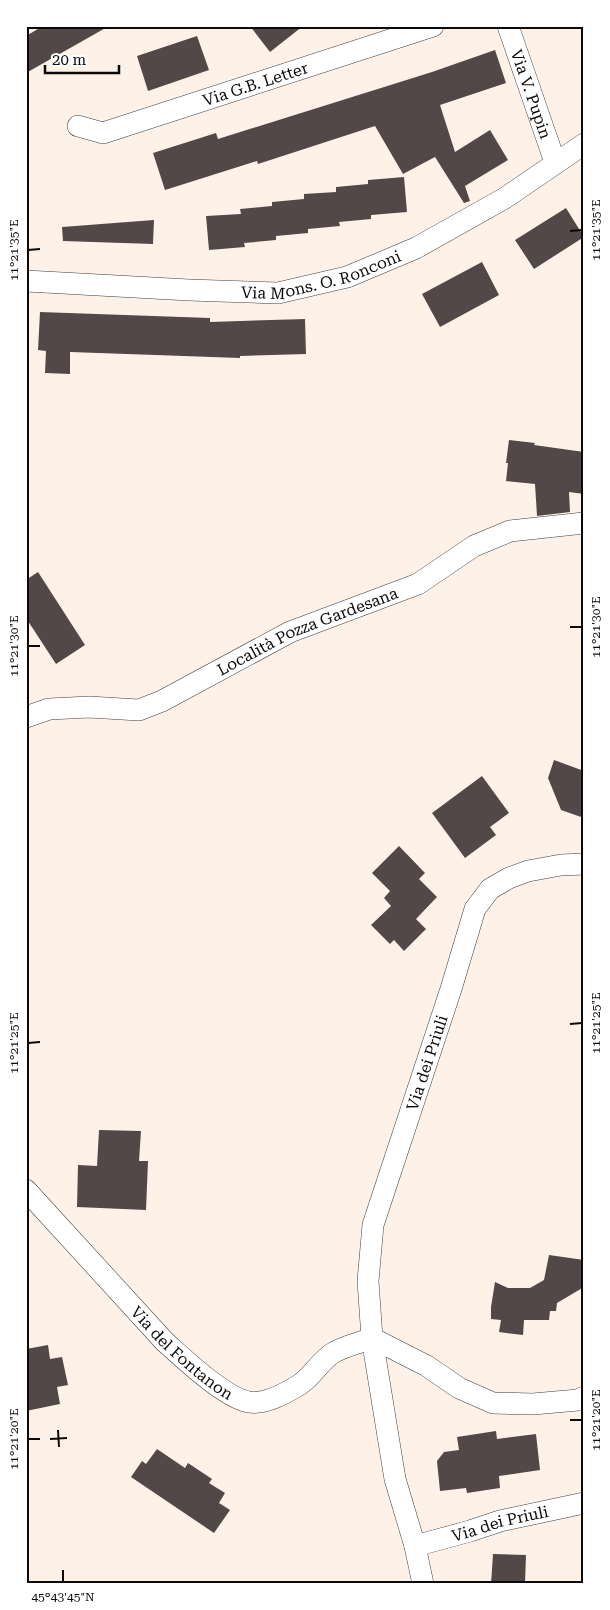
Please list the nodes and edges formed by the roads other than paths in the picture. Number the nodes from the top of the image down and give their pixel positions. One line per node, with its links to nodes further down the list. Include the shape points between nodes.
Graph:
1 (433, 26): 3 (street, Via G.B. Letter, via 103,132)
2 (508, 26): 5 (street, Via V. Pupin)
3 (78, 126)
4 (584, 144): 5 (street, Via Mons. O. Ronconi)
5 (555, 162): 6 (street, Via Mons. O. Ronconi, via 505,198 416,248 347,277 278,293)
6 (26, 281)
7 (584, 523): 8 (street, Località Pozza Gardesana, via 510,531 474,546 418,584 290,632 162,701 139,710 50,709)
8 (28, 716)
9 (584, 864): 11 (street, Via dei Priuli, via 528,871 509,878 490,890 475,908 373,1225 368,1281)
10 (26, 1190): 11 (street, Via del Fontanon, via 164,1342 235,1397 259,1402 275,1397 300,1384 332,1353)
11 (372, 1338): 12 (street, via 427,1366 459,1388 493,1403 533,1404); 14 (street, Via dei Priuli, via 395,1479)
12 (584, 1397)
13 (584, 1503): 14 (street, Via dei Priuli, via 500,1521)
14 (416, 1546): 15 (street, Via dei Priuli)
15 (423, 1584)

